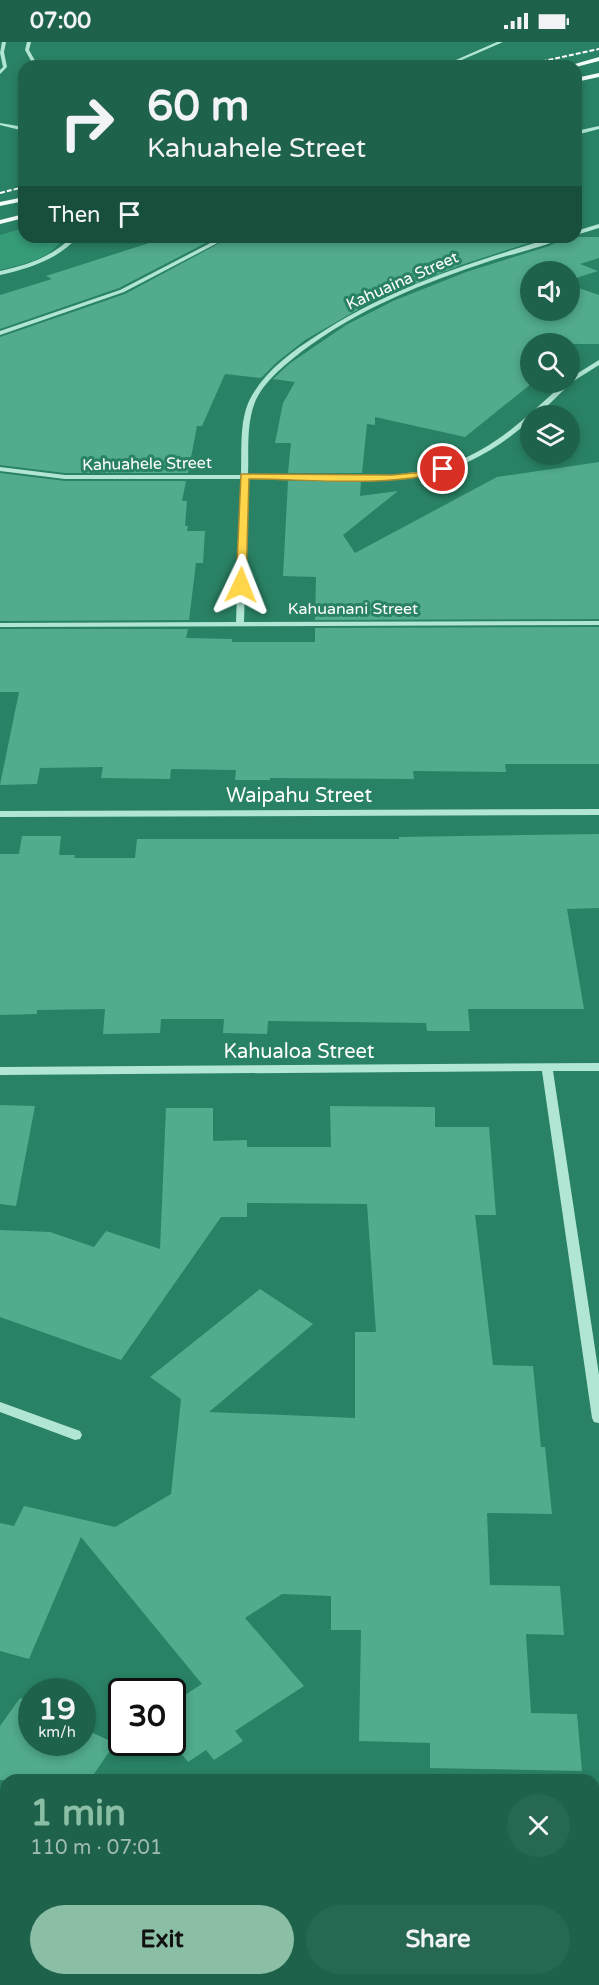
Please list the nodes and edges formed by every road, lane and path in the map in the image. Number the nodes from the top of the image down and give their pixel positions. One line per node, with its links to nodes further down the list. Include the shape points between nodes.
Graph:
1 (4, 42): 8 (street, via 5,67)
2 (29, 42): 5 (street, via 27,50)
3 (501, 42): 6 (street)
4 (599, 59): 7 (main road)
5 (33, 60)
6 (458, 60)
7 (582, 63)
8 (0, 73)
9 (599, 75): 10 (main road)
10 (582, 79)
11 (0, 124): 13 (street)
12 (599, 127): 14 (street)
13 (18, 128)
14 (582, 131)
15 (18, 200): 16 (main road)
16 (0, 204)
17 (18, 218): 18 (main road)
18 (0, 222)
19 (599, 226): 20 (street)
20 (582, 231)
21 (70, 243): 24 (street, via 47,260)
22 (214, 243): 25 (street, via 122,291)
23 (541, 243): 32 (street, Kahuaina Street, via 408,288 331,328 295,354 268,378 253,400 246,422)
24 (0, 273)
25 (0, 333)
26 (599, 362): 27 (street, Kahuahele Street)
27 (580, 375)
28 (557, 393): 29 (street, Kahuahele Street)
29 (544, 405)
30 (520, 425): 32 (street, Kahuahele Street, via 487,451 461,464 425,474)
31 (0, 470): 32 (street, Kahuahele Street, via 65,477)
32 (244, 476): 34 (street, Kahuaina Street)
33 (599, 622): 34 (street, Kahuanani Street)
34 (240, 623): 35 (street, Kahuanani Street)
35 (0, 625)
36 (599, 812): 37 (street, Waipahu Street)
37 (0, 814)
38 (547, 1067): 39 (street, Kahualoa Street); 40 (street, Kahualoa Street); 42 (street)
39 (599, 1067)
40 (0, 1071)
41 (0, 1407): 43 (street)
42 (598, 1411)
43 (75, 1435)

